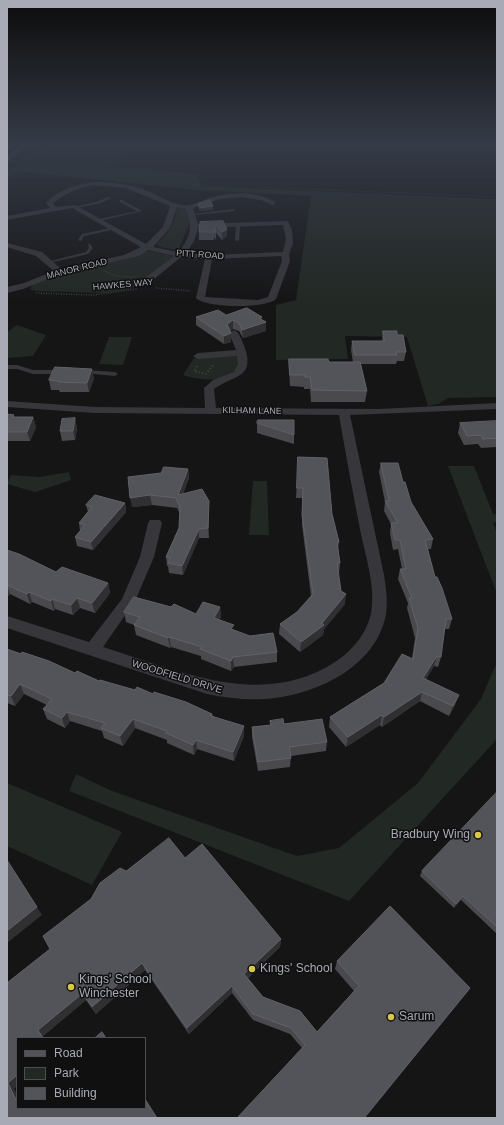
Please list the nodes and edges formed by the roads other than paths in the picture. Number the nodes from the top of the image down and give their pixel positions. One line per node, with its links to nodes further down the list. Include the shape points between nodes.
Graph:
1 (56, 198): 11 (street, via 49,203)
2 (109, 198): 9 (lane)
3 (158, 198): 8 (street)
4 (222, 198): 10 (street)
5 (259, 198): 7 (street)
6 (121, 201): 15 (lane, via 140,211)
7 (273, 203)
8 (174, 205): 10 (street); 23 (street, via 167,228)
9 (76, 207): 11 (street); 15 (street, PITT ROAD)
10 (189, 207): 13 (street)
11 (54, 209): 14 (street)
12 (234, 210): 13 (lane)
13 (194, 214): 16 (street)
14 (7, 218)
15 (100, 220): 18 (street, PITT ROAD)
16 (196, 226): 17 (street); 25 (street, via 188,246)
17 (238, 226): 20 (lane); 24 (street, via 285,223 289,232 289,248)
18 (115, 228): 19 (lane, via 83,235); 23 (street, PITT ROAD)
19 (80, 240)
20 (237, 240)
21 (7, 245): 27 (street, via 30,250)
22 (89, 245): 27 (lane, via 91,248 87,253)
23 (148, 248): 25 (street, PITT ROAD); 28 (street, MANOR ROAD, via 123,258)
24 (285, 254): 26 (street, PITT ROAD); 26 (street, via 286,261 272,299 259,303 202,300 201,291)
25 (180, 255): 26 (street, PITT ROAD); 29 (street)
26 (209, 257)
27 (49, 262): 28 (street)
28 (60, 272): 30 (street, MANOR ROAD, via 23,287)
29 (147, 284)
30 (7, 290)
31 (234, 333): 32 (street)
32 (241, 353): 33 (street); 40 (street, via 243,359 240,372 209,388)
33 (198, 356)
34 (7, 367): 35 (lane, via 34,372)
35 (69, 372)
36 (76, 372): 37 (lane)
37 (115, 374)
38 (7, 404): 40 (street, KILHAM LANE, via 95,410)
39 (497, 406): 41 (street, KILHAM LANE)
40 (211, 410): 41 (street, KILHAM LANE)
41 (344, 412): 44 (street, WOODFIELD DRIVE, via 379,602 378,616 370,637 348,663 308,683 285,690 248,693 207,687)
42 (155, 523): 44 (street, via 147,558 128,601)
43 (7, 622): 44 (street, WOODFIELD DRIVE)
44 (92, 650)

